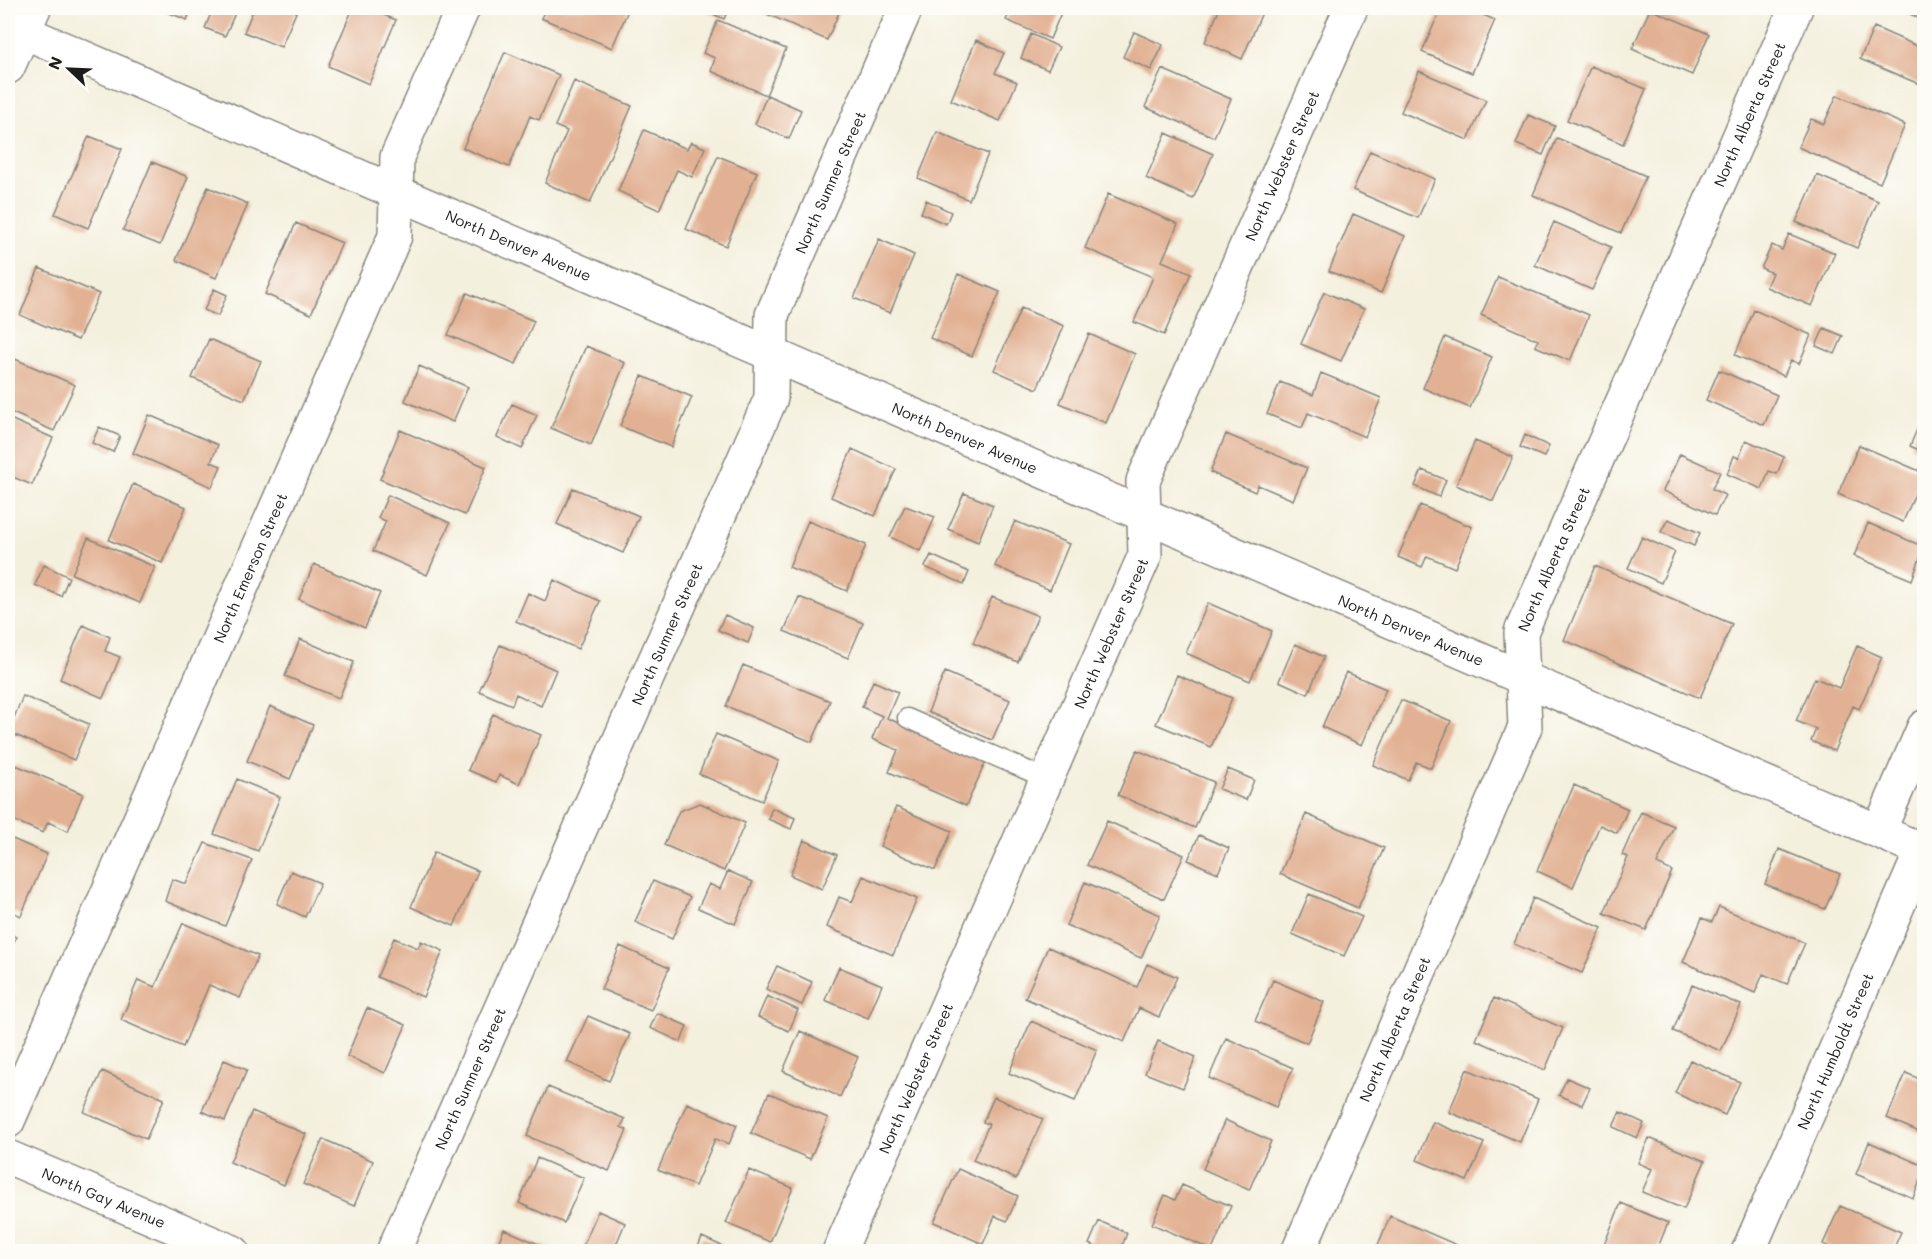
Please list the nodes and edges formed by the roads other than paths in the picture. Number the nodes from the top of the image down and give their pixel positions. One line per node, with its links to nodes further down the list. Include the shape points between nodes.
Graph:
1 (463, 8): 7 (street, North Emerson Street, via 397,157)
2 (906, 8): 8 (street, North Sumner Street, via 772,315)
3 (1351, 8): 9 (street, North Webster Street, via 1143,481)
4 (1796, 8): 10 (street, North Alberta Street, via 1521,632)
5 (22, 21): 6 (street); 7 (street, North Denver Avenue)
6 (8, 68)
7 (396, 192): 8 (street, North Denver Avenue); 16 (street, North Emerson Street, via 395,236)
8 (772, 354): 9 (street, North Denver Avenue); 19 (street, North Sumner Street, via 771,398)
9 (1144, 514): 10 (street, North Denver Avenue); 13 (street, North Webster Street, via 1145,555)
10 (1523, 678): 14 (street, North Denver Avenue); 21 (street, North Alberta Street, via 1525,727)
11 (907, 718): 13 (lane)
12 (1924, 727): 14 (street)
13 (1047, 779): 20 (street, North Webster Street)
14 (1879, 831): 15 (street, North Denver Avenue)
15 (1923, 850): 22 (street, North Humboldt Street)
16 (8, 1121)
17 (8, 1157): 18 (street, North Gay Avenue)
18 (233, 1251)
19 (393, 1251)
20 (839, 1251)
21 (1298, 1251)
22 (1748, 1251)

